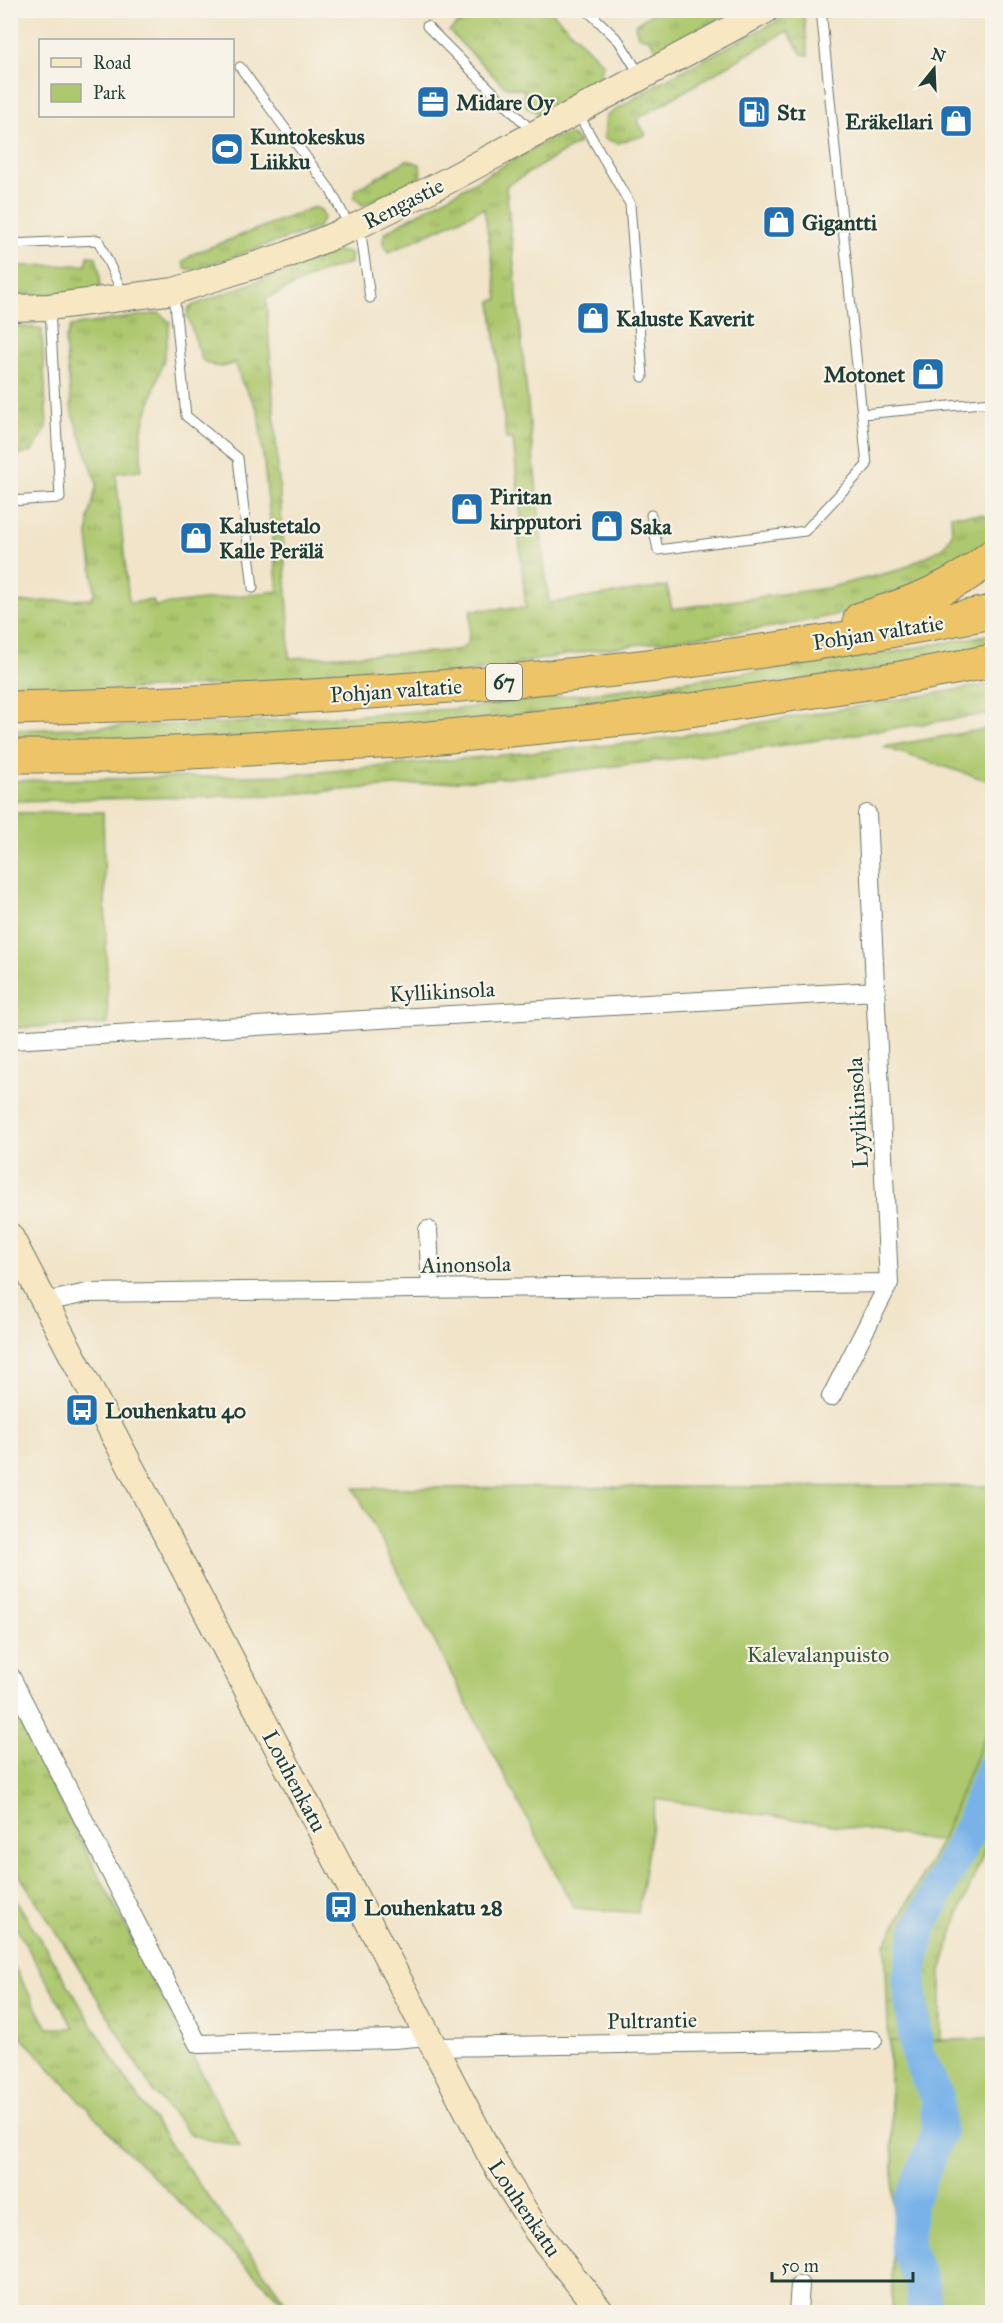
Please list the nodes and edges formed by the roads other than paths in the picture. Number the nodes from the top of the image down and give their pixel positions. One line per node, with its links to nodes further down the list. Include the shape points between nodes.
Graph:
1 (587, 10): 7 (lane, via 619,41)
2 (766, 10): 7 (street, Rengastie)
3 (838, 10): 4 (lane)
4 (821, 11): 19 (lane)
5 (427, 26): 9 (lane)
6 (240, 67): 10 (lane)
7 (641, 78): 8 (street, Rengastie)
8 (577, 112): 9 (street, Rengastie); 17 (lane, via 630,204)
9 (535, 133): 10 (street, Rengastie)
10 (355, 227): 12 (street, Rengastie, via 287,255); 14 (lane)
11 (10, 244): 13 (lane, via 98,240)
12 (174, 291): 13 (street, Rengastie); 23 (lane, via 186,416 238,458)
13 (125, 298): 15 (street, Rengastie)
14 (370, 298)
15 (49, 307): 16 (street, Rengastie); 20 (lane, via 60,498)
16 (10, 308)
17 (643, 377)
18 (993, 402): 19 (lane)
19 (863, 414): 21 (lane, via 867,465 805,531 658,550)
20 (10, 501)
21 (651, 515)
22 (993, 556): 25 (highway, via 934,594)
23 (254, 588)
24 (993, 612): 25 (highway, Pohjan valtatie / 67)
25 (739, 655): 27 (highway, Pohjan valtatie / 67, via 487,684 352,694)
26 (993, 661): 28 (highway, 67, via 643,717 399,741 116,756)
27 (10, 708)
28 (10, 756)
29 (867, 813): 30 (street, Lyylikinsola)
30 (876, 991): 31 (street, Kyllikinsola); 34 (street, Lyylikinsola)
31 (10, 1040)
32 (428, 1230): 35 (street)
33 (10, 1236): 36 (street, Louhenkatu)
34 (889, 1283): 35 (street, Ainonsola); 37 (street, Lyylikinsola)
35 (431, 1289): 36 (street, Ainonsola, via 87,1293)
36 (45, 1302): 40 (street, Louhenkatu)
37 (831, 1397)
38 (10, 1675): 40 (street, Pultrantie, via 198,2044 394,2039)
39 (873, 2040): 40 (street, Pultrantie)
40 (430, 2042): 42 (street, Louhenkatu, via 494,2162 531,2221)
41 (800, 2286): 43 (street)
42 (601, 2313)
43 (798, 2313)

